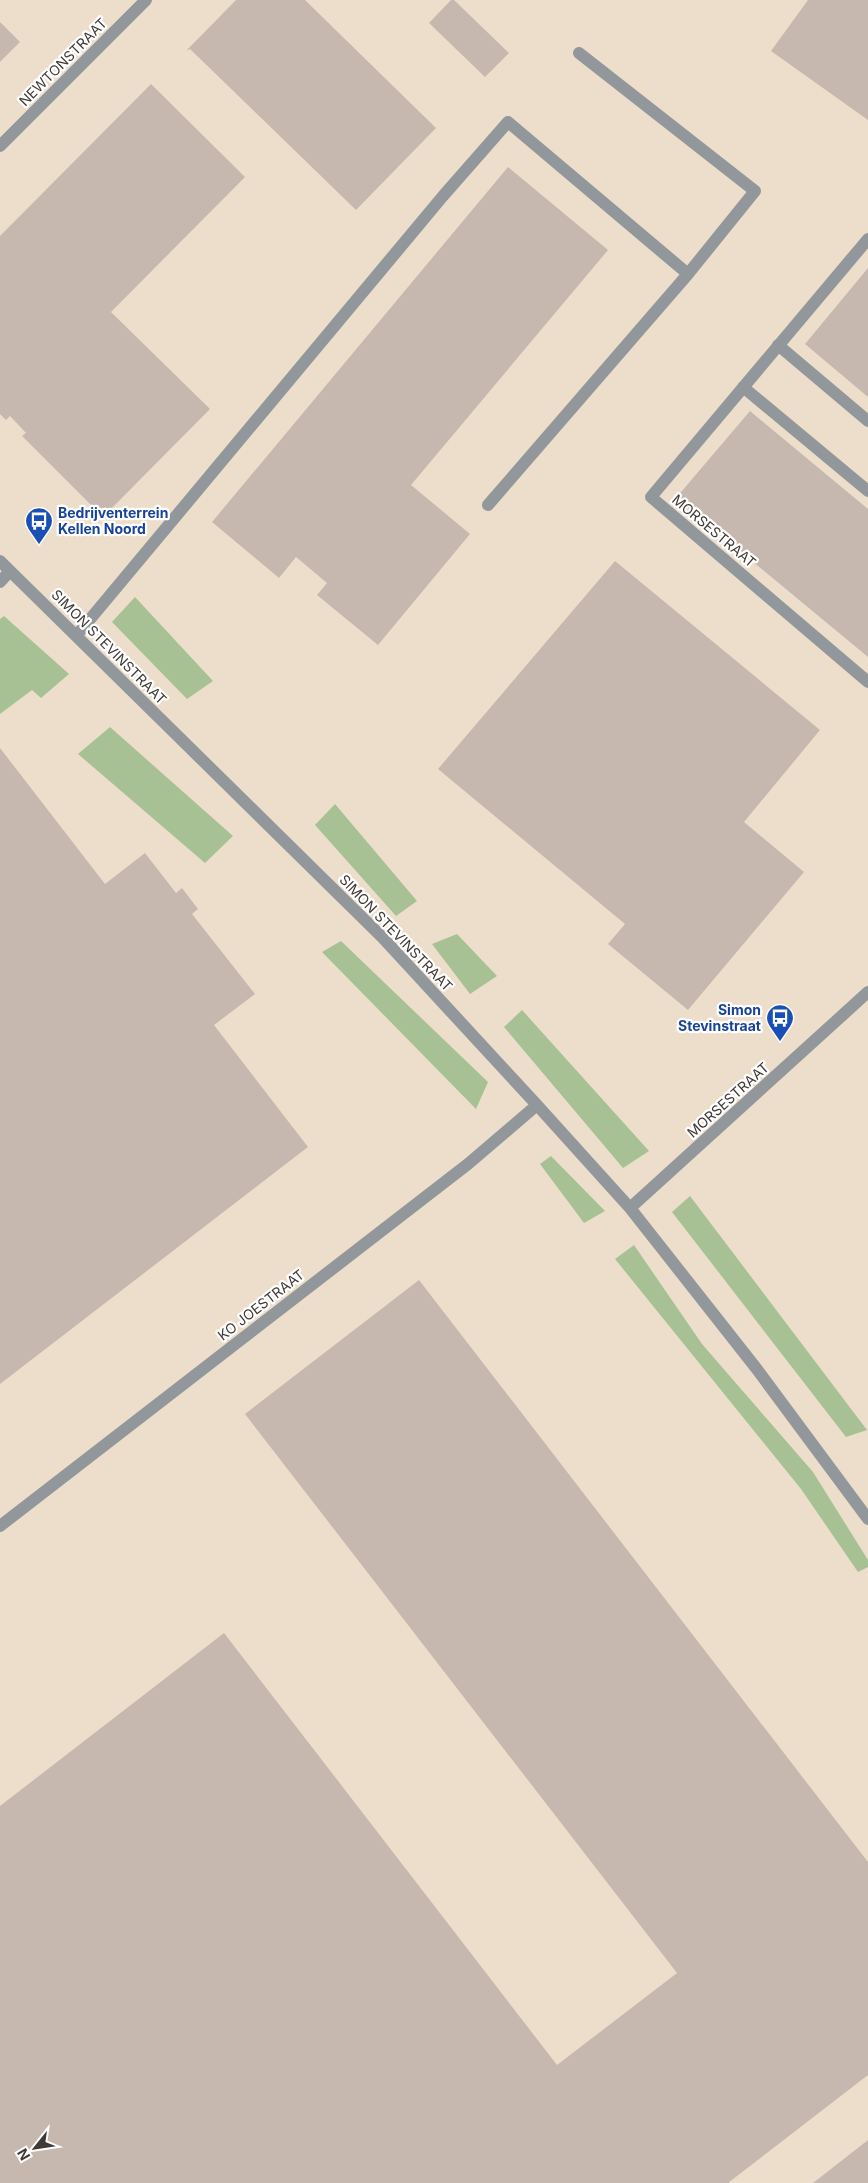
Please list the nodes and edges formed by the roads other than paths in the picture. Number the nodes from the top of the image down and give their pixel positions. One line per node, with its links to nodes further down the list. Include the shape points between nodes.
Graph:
1 (146, 0): 3 (street, NEWTONSTRAAT)
2 (579, 53): 5 (street, via 755,191)
3 (0, 146)
4 (868, 239): 6 (street, MORSESTRAAT)
5 (688, 274): 10 (street); 14 (street, via 508,122)
6 (778, 345): 7 (street, MORSESTRAAT); 8 (street)
7 (743, 387): 9 (street); 15 (street, MORSESTRAAT, via 651,497)
8 (868, 421)
9 (868, 491)
10 (488, 506)
11 (0, 561): 12 (street, SIMON STEVINSTRAAT)
12 (10, 571): 13 (street); 14 (street, SIMON STEVINSTRAAT)
13 (0, 582)
14 (76, 636): 17 (street, SIMON STEVINSTRAAT, via 382,938)
15 (868, 682)
16 (868, 992): 18 (street, MORSESTRAAT)
17 (537, 1104): 18 (street, SIMON STEVINSTRAAT); 20 (street, KO JOESTRAAT, via 468,1164)
18 (630, 1208): 19 (street, SIMON STEVINSTRAAT, via 756,1368)
19 (868, 1519)
20 (0, 1526)

